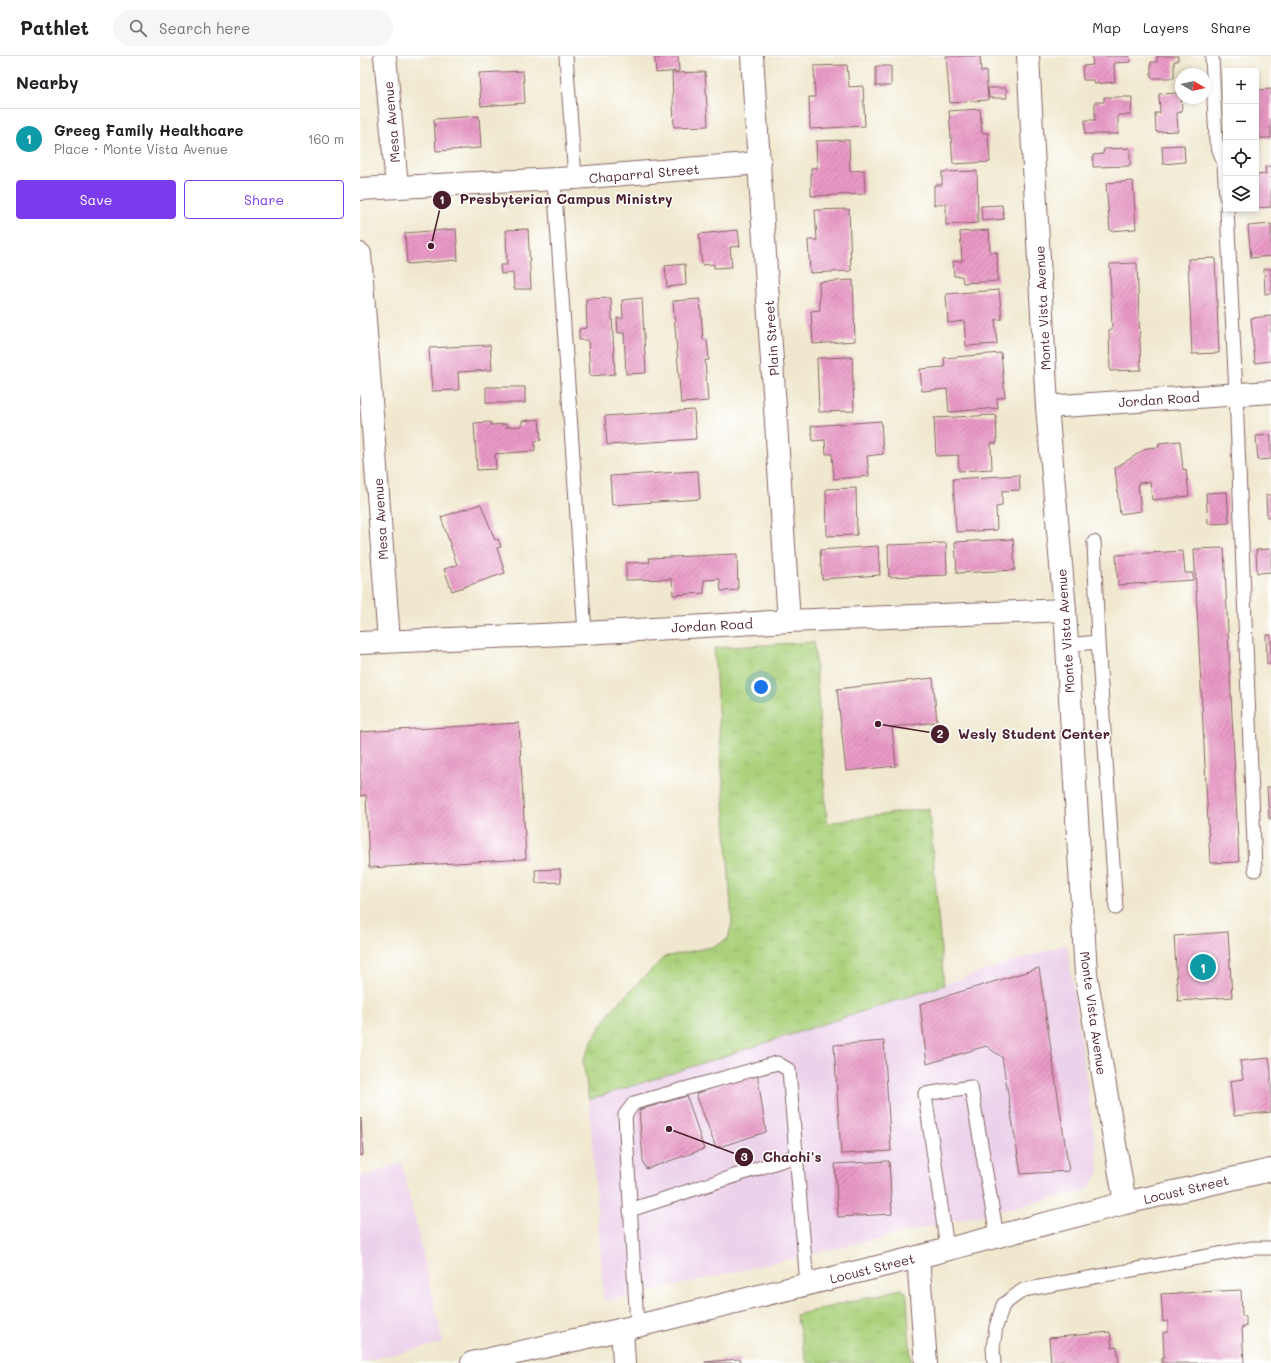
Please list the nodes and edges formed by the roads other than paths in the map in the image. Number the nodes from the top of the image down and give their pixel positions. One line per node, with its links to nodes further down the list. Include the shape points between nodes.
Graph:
1 (385, 56): 9 (street, Mesa Avenue)
2 (566, 56): 8 (lane)
3 (752, 56): 6 (street, Plain Street)
4 (1028, 56): 15 (street, Monte Vista Avenue)
5 (1212, 56): 7 (lane, via 1216,141 1224,164)
6 (760, 163): 8 (street, Chaparral Street); 18 (street, Plain Street)
7 (1225, 176)
8 (564, 179): 9 (street, Chaparral Street); 19 (lane)
9 (397, 188): 10 (street, Chaparral Street)
10 (360, 190)
11 (1227, 212): 14 (lane)
12 (360, 254): 20 (street, Mesa Avenue)
13 (1271, 392): 14 (street, Jordan Road)
14 (1236, 394): 15 (street, Jordan Road); 24 (lane)
15 (1048, 406): 17 (street, Monte Vista Avenue)
16 (1094, 542): 21 (lane)
17 (1064, 610): 18 (street, Jordan Road); 23 (street, Monte Vista Avenue)
18 (789, 621): 19 (street, Jordan Road)
19 (585, 633): 20 (street, Jordan Road)
20 (389, 641): 22 (street, Jordan Road)
21 (1098, 642): 23 (lane); 25 (lane)
22 (360, 643)
23 (1066, 645): 28 (street, Monte Vista Avenue, via 1086,974)
24 (1255, 870)
25 (1116, 908)
26 (796, 1156): 29 (lane); 29 (lane, via 789,1070 777,1063 634,1103 625,1115); 34 (lane)
27 (1271, 1170): 28 (street, Locust Street)
28 (1125, 1203): 30 (street, Locust Street)
29 (630, 1210): 35 (lane)
30 (997, 1236): 31 (street, Locust Street); 31 (lane, via 971,1087 926,1094)
31 (947, 1248): 33 (street, Locust Street)
32 (1271, 1248): 39 (lane, via 1252,1248 1023,1290 1003,1305 996,1327)
33 (918, 1257): 34 (street, Locust Street); 38 (street)
34 (807, 1284): 35 (street, Locust Street)
35 (630, 1327): 36 (street, Locust Street); 37 (street)
36 (472, 1363)
37 (624, 1363)
38 (926, 1363)
39 (994, 1363)

